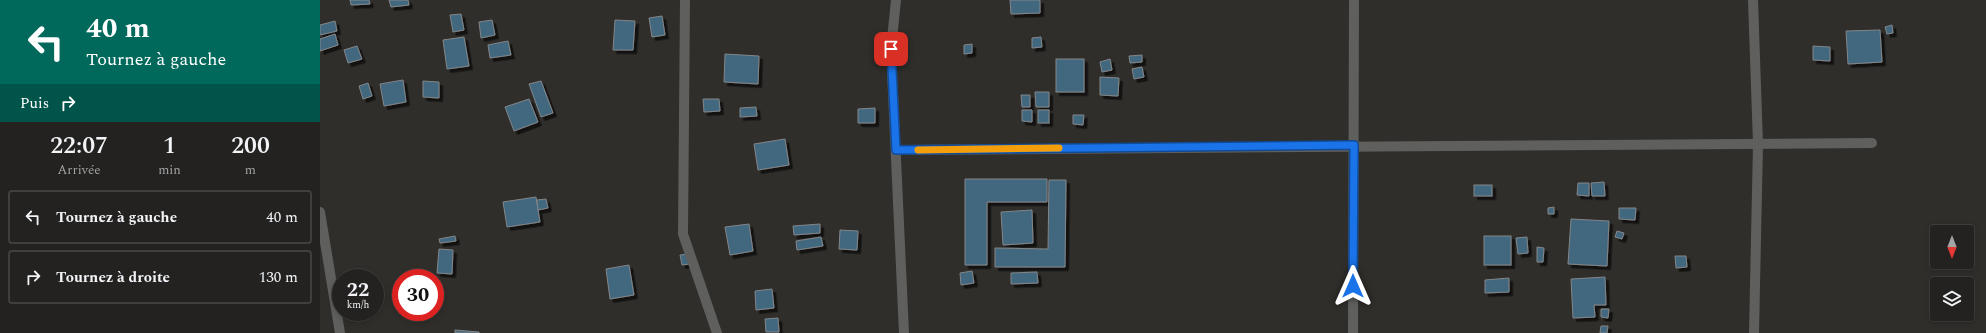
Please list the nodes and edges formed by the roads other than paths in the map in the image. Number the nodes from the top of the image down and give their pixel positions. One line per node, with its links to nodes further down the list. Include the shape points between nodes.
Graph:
1 (685, 0): 11 (street, via 683,234)
2 (896, 0): 8 (street, via 891,49)
3 (1354, 0): 7 (street)
4 (1753, 0): 6 (street)
5 (1872, 143): 6 (street)
6 (1758, 144): 7 (street); 14 (street)
7 (1354, 145): 8 (street); 13 (street)
8 (896, 150): 12 (street)
9 (320, 212): 10 (street)
10 (340, 333)
11 (717, 333)
12 (904, 333)
13 (1353, 333)
14 (1754, 333)

